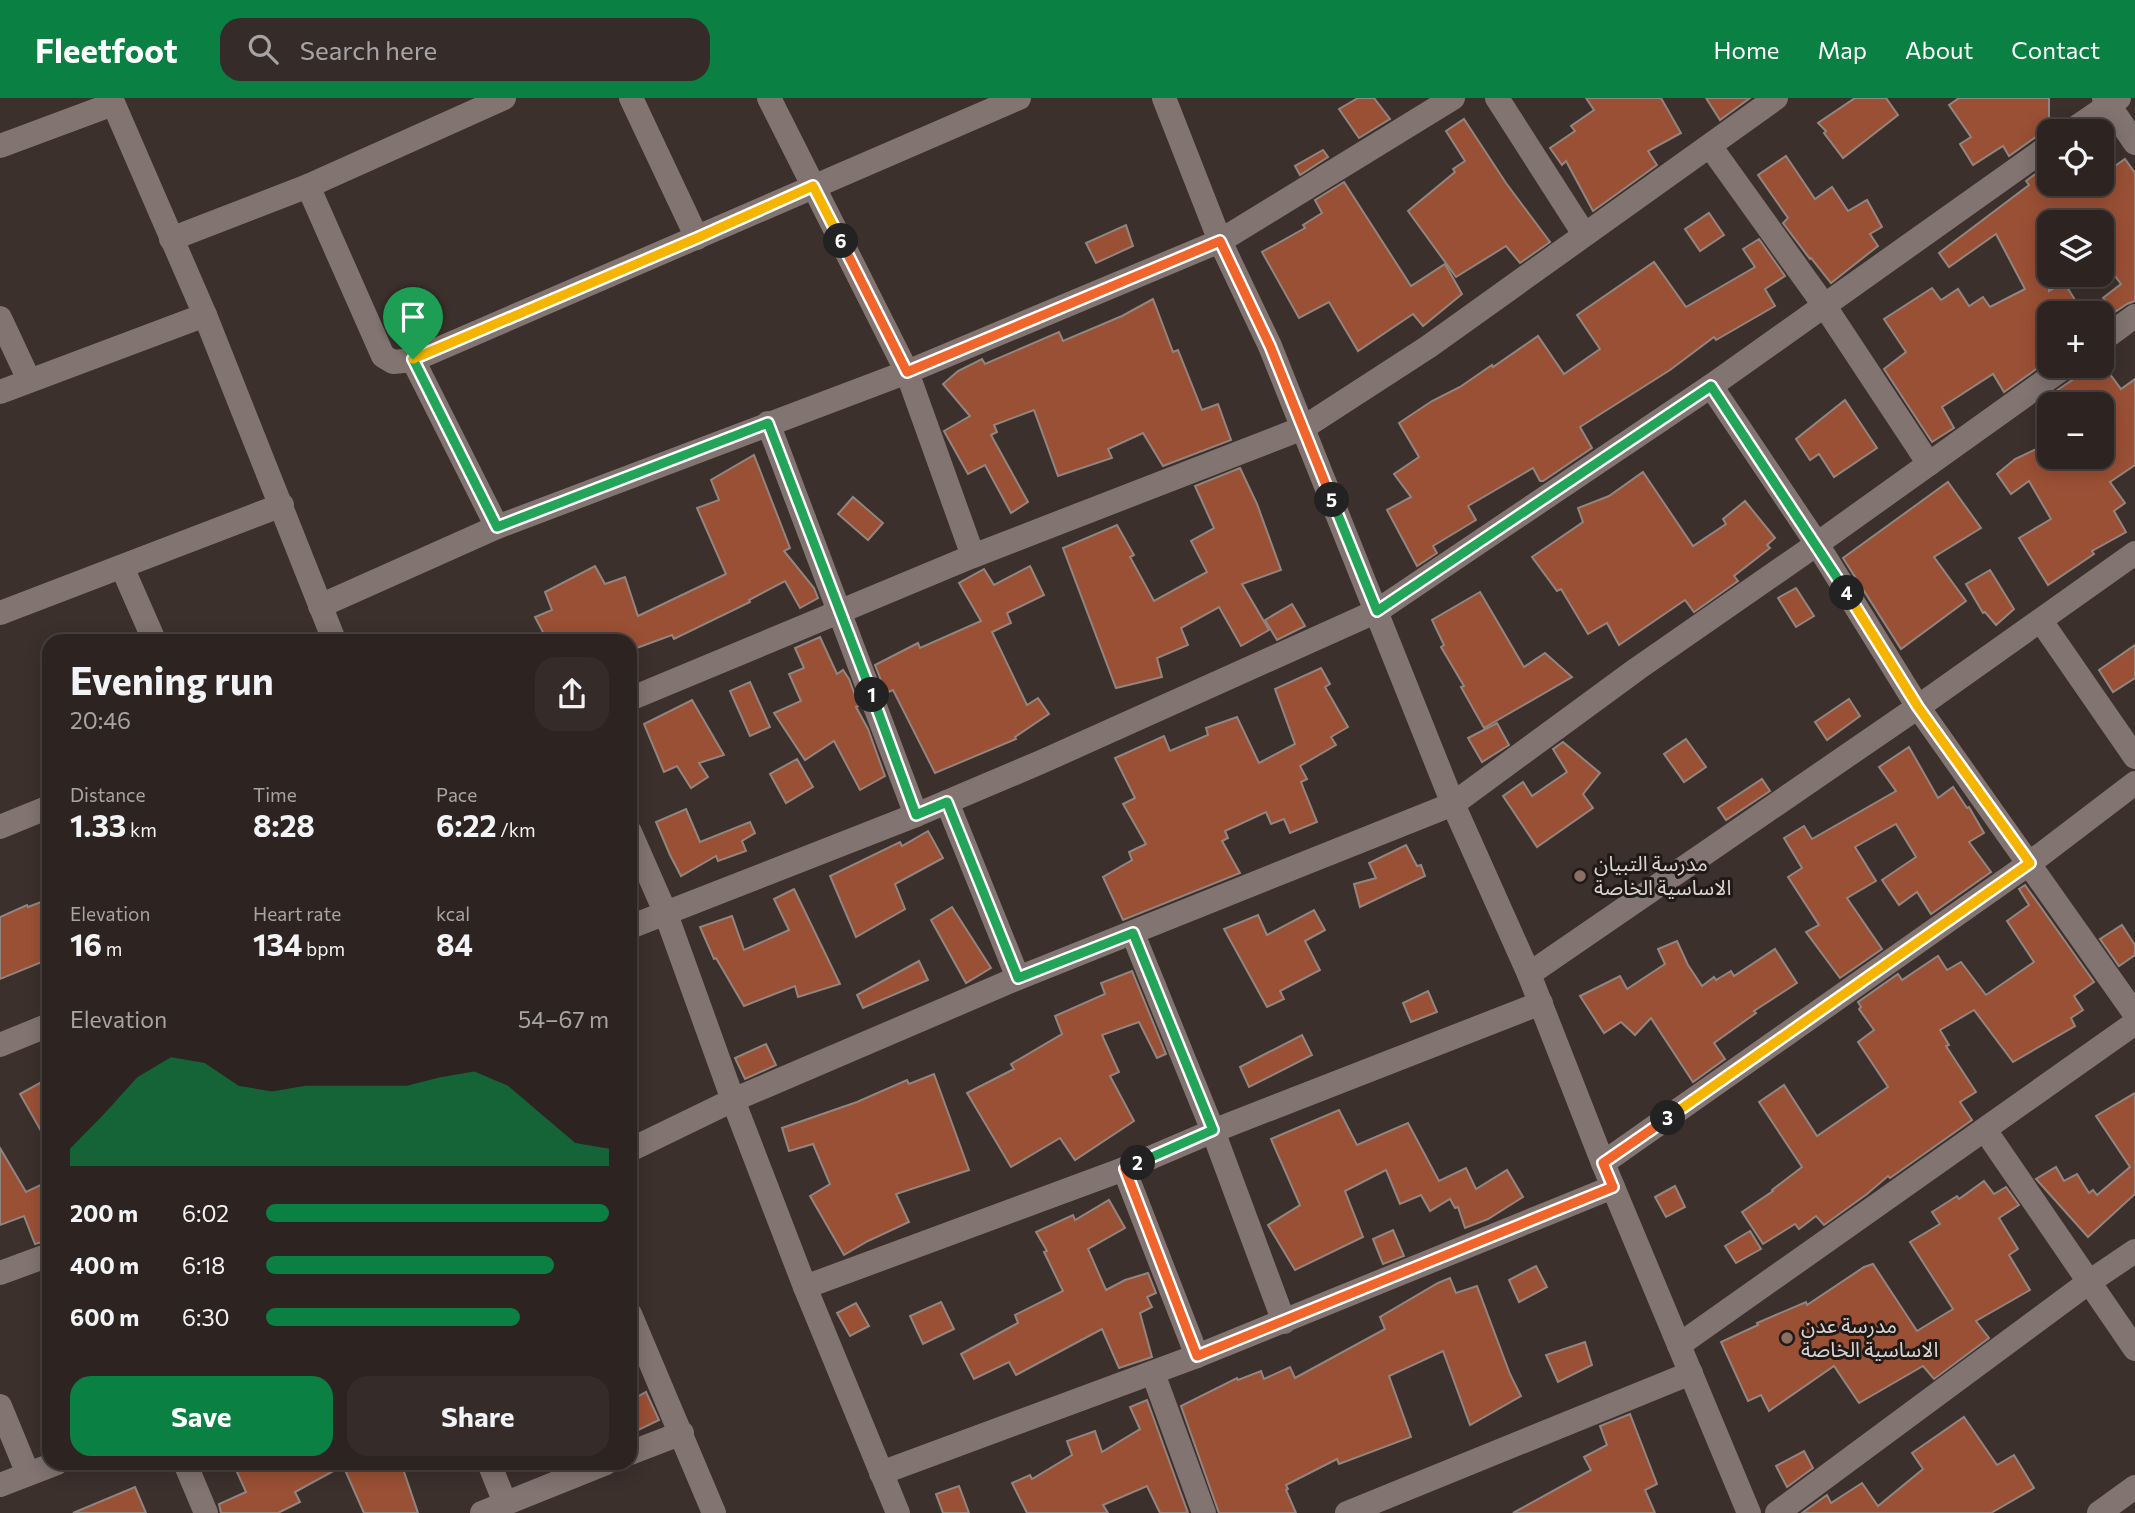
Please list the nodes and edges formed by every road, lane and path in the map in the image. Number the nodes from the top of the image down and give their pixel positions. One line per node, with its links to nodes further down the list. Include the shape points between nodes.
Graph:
1 (504, 98): 16 (street)
2 (631, 98): 19 (street)
3 (769, 98): 17 (street)
4 (1019, 98): 17 (street)
5 (1164, 98): 21 (street)
6 (1452, 98): 21 (street)
7 (1497, 98): 18 (street)
8 (1776, 98): 14 (street)
9 (2110, 100): 11 (street); 12 (street)
10 (112, 101): 13 (street); 20 (street)
11 (2086, 119)
12 (2135, 143)
13 (0, 146)
14 (1710, 146): 18 (street); 22 (street)
15 (2037, 154): 22 (street)
16 (308, 186): 20 (street); 27 (street, via 383,356 393,362)
17 (813, 186): 19 (street); 28 (street)
18 (1584, 234): 34 (street, via 1428,346)
19 (697, 238): 27 (street)
20 (171, 239): 23 (street)
21 (1220, 241): 28 (street); 34 (street)
22 (1824, 305): 31 (street); 35 (street)
23 (205, 315): 30 (street); 36 (street)
24 (2135, 316): 26 (street)
25 (0, 318): 30 (street)
26 (2114, 331)
27 (413, 359): 37 (street)
28 (907, 372): 33 (street); 40 (street)
29 (2049, 378): 35 (street)
30 (29, 380): 32 (street)
31 (1711, 386): 38 (street); 44 (street)
32 (0, 392)
33 (768, 423): 37 (street); 43 (street)
34 (1303, 428): 40 (street); 44 (street)
35 (1929, 464): 38 (street)
36 (282, 505): 41 (street); 42 (street)
37 (497, 527): 42 (street)
38 (1817, 544): 50 (street); 54 (street)
39 (2135, 553): 46 (street)
40 (973, 556): 43 (street)
41 (122, 567): 45 (street); 47 (street)
42 (320, 606): 48 (street)
43 (841, 610): 49 (street); 56 (street)
44 (1377, 611): 53 (street); 54 (street)
45 (0, 613)
46 (2041, 621): 50 (street); 51 (street)
47 (151, 634)
48 (332, 634)
49 (637, 696)
50 (1918, 707): 59 (street); 63 (street)
51 (2135, 757)
52 (2135, 783): 59 (street)
53 (947, 802): 56 (street); 64 (street)
54 (1453, 804): 62 (street); 63 (street)
55 (42, 810): 57 (street)
56 (916, 815): 60 (street)
57 (0, 827)
58 (637, 848): 60 (street)
59 (2030, 863): 66 (street); 74 (street)
60 (666, 914): 61 (street); 70 (street)
61 (637, 924)
62 (1133, 933): 64 (street); 71 (street)
63 (1529, 974): 65 (street)
64 (1018, 978): 70 (street)
65 (1541, 1003): 71 (street); 74 (street)
66 (2135, 1014)
67 (2135, 1023): 72 (street)
68 (42, 1028): 69 (street)
69 (0, 1045)
70 (733, 1100): 73 (street); 81 (street)
71 (1213, 1130): 75 (street); 82 (street)
72 (1985, 1130): 80 (street); 84 (street)
73 (637, 1147)
74 (1603, 1163): 76 (street)
75 (1125, 1169): 81 (street); 86 (street)
76 (1613, 1187): 82 (street); 84 (street)
77 (2135, 1251): 80 (street)
78 (42, 1258): 79 (street)
79 (0, 1273)
80 (2089, 1282): 85 (street); 108 (street)
81 (805, 1287): 96 (street)
82 (1284, 1322): 86 (street)
83 (637, 1330): 90 (street)
84 (1679, 1345): 88 (street)
85 (2135, 1349)
86 (1197, 1356): 87 (street)
87 (1153, 1373): 96 (street); 105 (street)
88 (1691, 1373): 106 (street); 107 (street)
89 (0, 1406): 97 (street)
90 (682, 1433): 91 (street); 103 (street)
91 (637, 1451)
92 (42, 1469): 97 (street)
93 (188, 1470): 101 (street)
94 (492, 1470): 100 (street)
95 (588, 1470): 100 (street)
96 (881, 1473): 104 (street)
97 (28, 1474): 98 (street)
98 (0, 1485)
99 (2135, 1487): 109 (street)
100 (505, 1503): 102 (street)
101 (206, 1513)
102 (481, 1513)
103 (714, 1513)
104 (898, 1513)
105 (1204, 1513)
106 (1348, 1513)
107 (1749, 1513)
108 (1777, 1513)
109 (2099, 1513)

